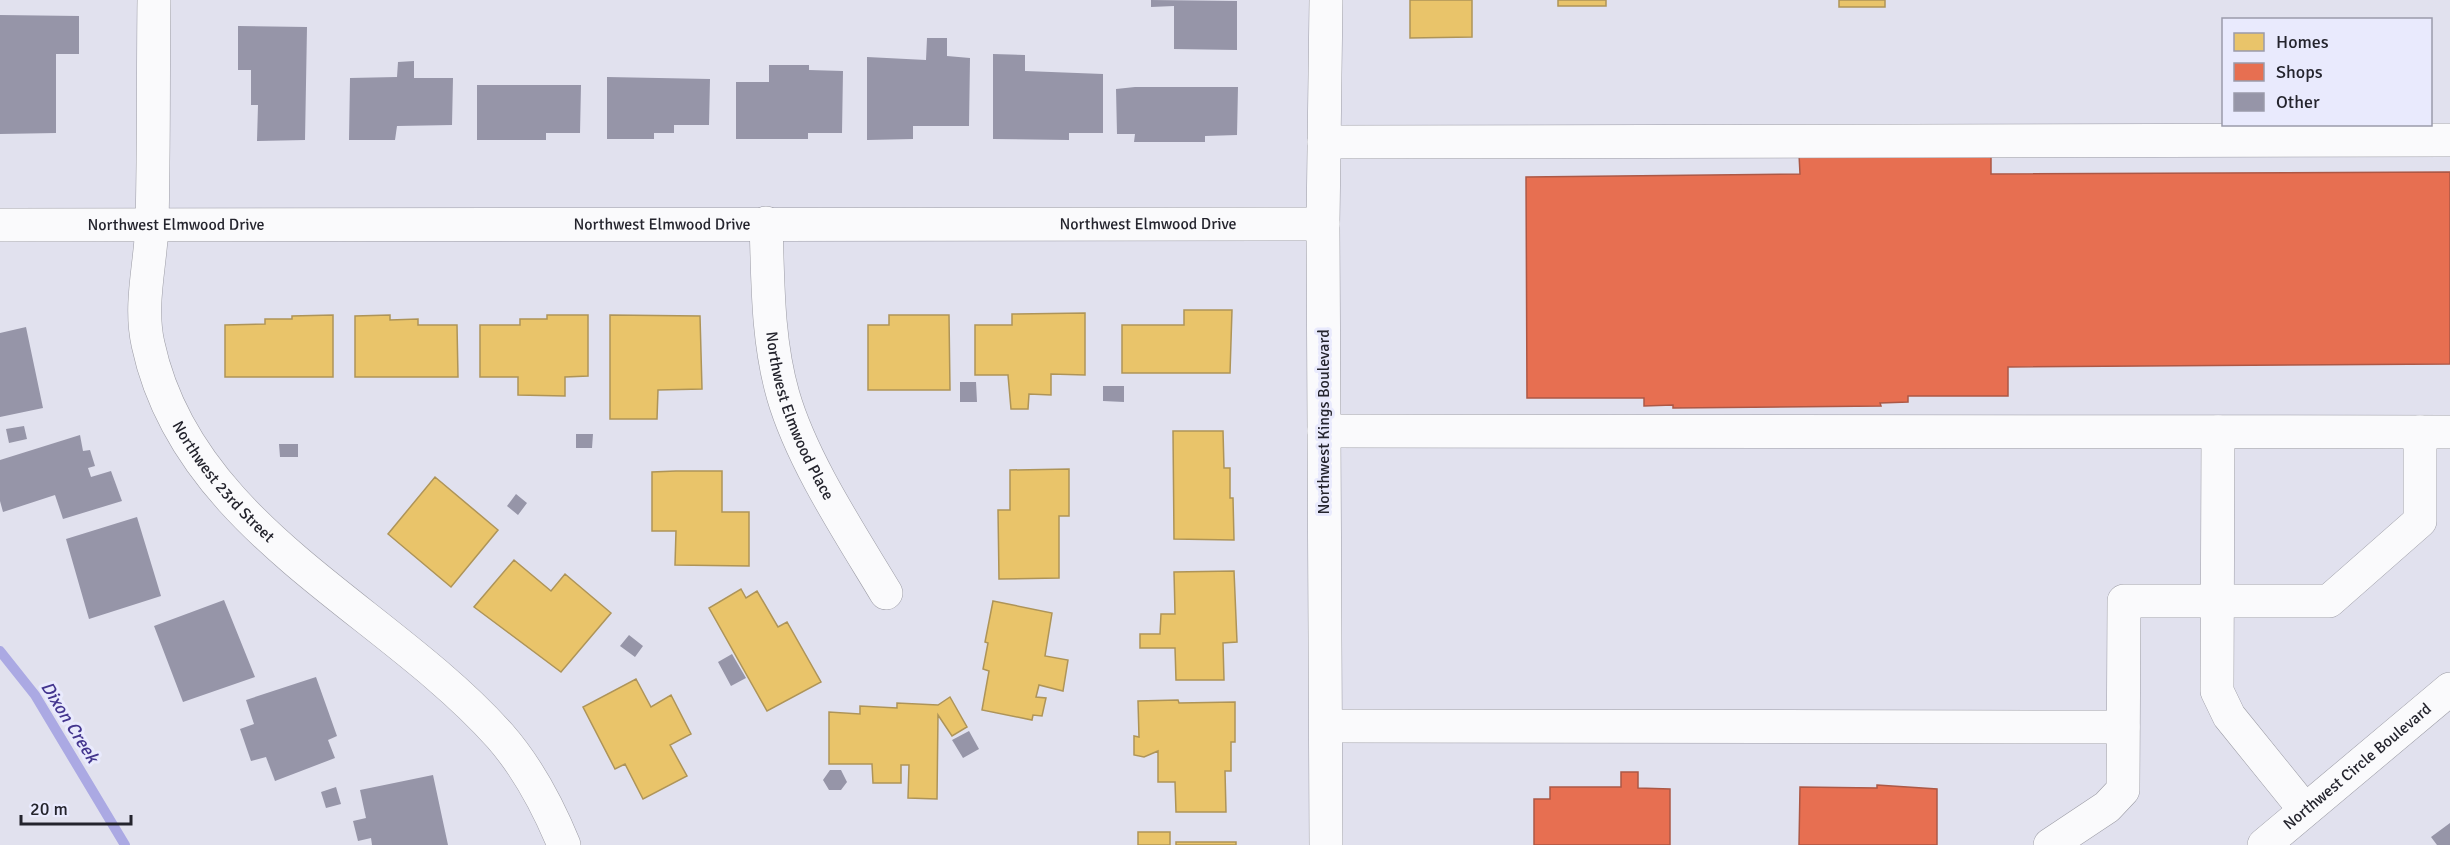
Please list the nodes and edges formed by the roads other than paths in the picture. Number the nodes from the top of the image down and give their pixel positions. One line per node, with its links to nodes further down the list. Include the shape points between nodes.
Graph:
1 (153, 0): 8 (street, Northwest 23rd Street)
2 (1326, 0): 4 (street, Northwest Kings Boulevard)
3 (2450, 140): 4 (street)
4 (1324, 142): 6 (street, Northwest Kings Boulevard)
5 (766, 223): 6 (street, Northwest Elmwood Drive); 8 (street, Northwest Elmwood Drive); 12 (street, Northwest Elmwood Place, via 770,325 783,394 798,438)
6 (1323, 224): 9 (street, Northwest Kings Boulevard)
7 (0, 225): 8 (street, Northwest Elmwood Drive)
8 (152, 226): 18 (street, Northwest 23rd Street, via 144,293 148,344 179,428 204,469 231,501 446,683 501,737 545,800)
9 (1324, 431): 10 (street); 15 (street, Northwest Kings Boulevard)
10 (2218, 432): 11 (street); 13 (street)
11 (2435, 432): 13 (street, via 2420,521 2329,601)
12 (886, 593)
13 (2218, 601): 16 (street, via 2124,601); 17 (street, via 2217,691 2221,703)
14 (2450, 688): 17 (street, Northwest Circle Boulevard)
15 (1326, 726): 16 (street); 19 (street, Northwest Kings Boulevard)
16 (2123, 727): 20 (street, via 2123,790 2107,807)
17 (2305, 810): 21 (street, Northwest Circle Boulevard)
18 (564, 845)
19 (1326, 845)
20 (2050, 845)
21 (2264, 845)

